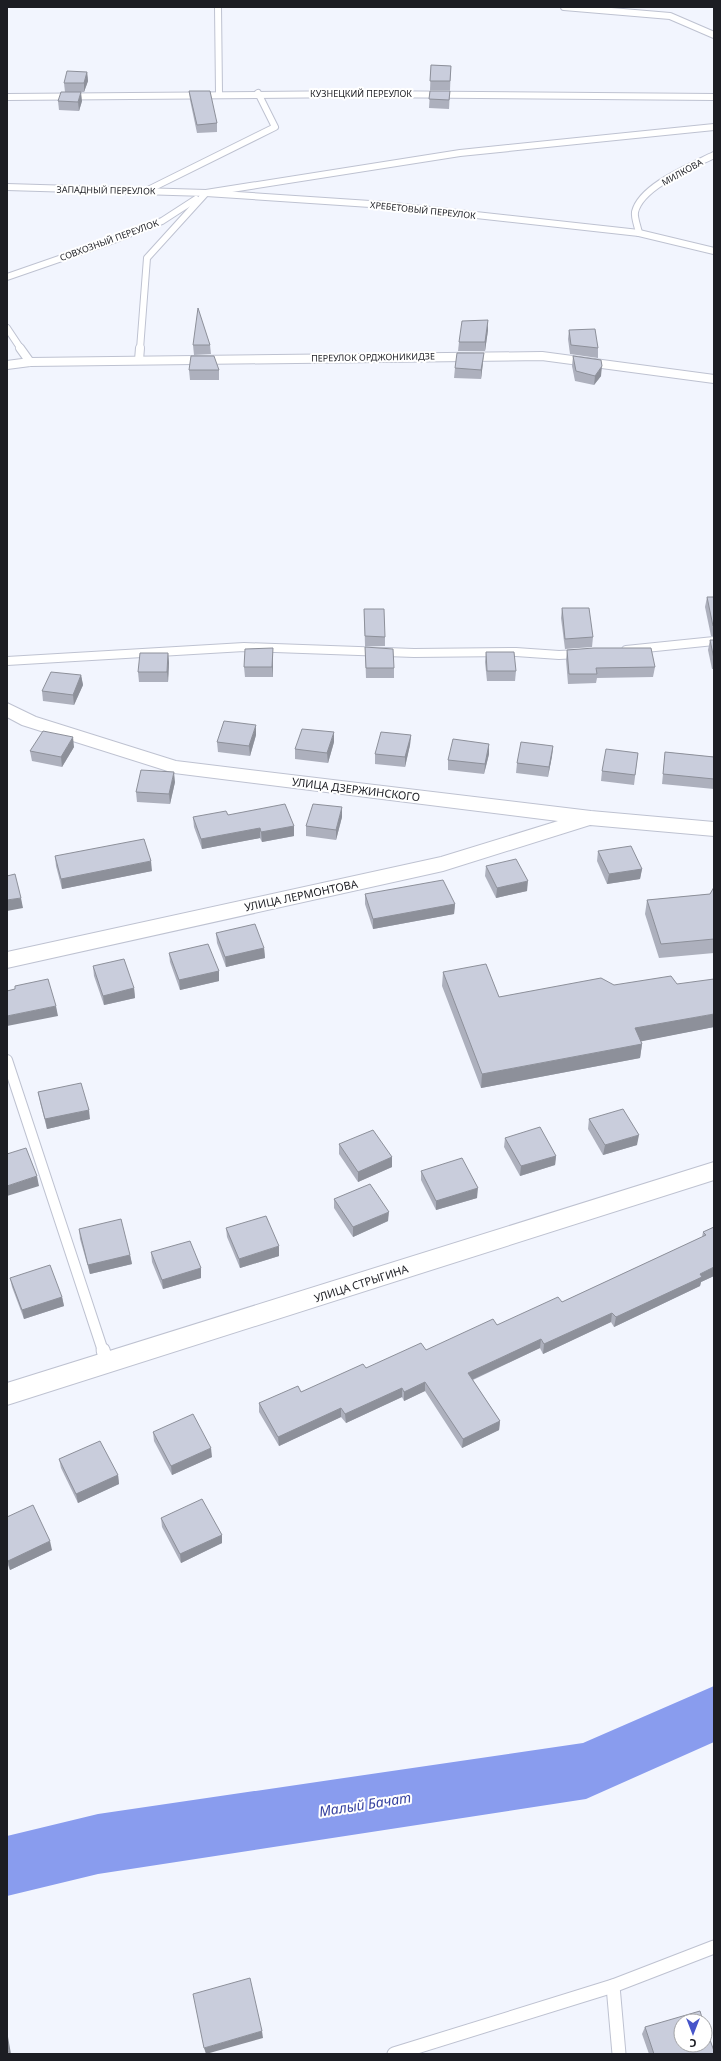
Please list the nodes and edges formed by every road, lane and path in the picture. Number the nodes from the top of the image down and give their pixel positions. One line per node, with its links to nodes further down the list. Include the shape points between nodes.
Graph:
1 (218, 7): 4 (lane)
2 (564, 7): 3 (lane, via 670,16)
3 (714, 35)
4 (219, 93): 5 (lane, КУЗНЕЦКИЙ ПЕРЕУЛОК); 6 (lane, КУЗНЕЦКИЙ ПЕРЕУЛОК)
5 (258, 93): 7 (lane, КУЗНЕЦКИЙ ПЕРЕУЛОК, via 527,93); 11 (lane, via 275,127)
6 (7, 97)
7 (714, 97)
8 (714, 127): 12 (lane, via 460,153)
9 (714, 155): 13 (lane, МИЛКОВА, via 661,183 642,199 635,212)
10 (7, 187): 11 (lane, ЗАПАДНЫЙ ПЕРЕУЛОК)
11 (147, 190): 12 (lane, ЗАПАДНЫЙ ПЕРЕУЛОК)
12 (206, 193): 13 (lane, ХРЕБЕТОВЫЙ ПЕРЕУЛОК, via 385,205); 15 (lane, СОВХОЗНЫЙ ПЕРЕУЛОК, via 162,221); 17 (lane, via 147,258)
13 (639, 233): 14 (lane, ХРЕБЕТОВЫЙ ПЕРЕУЛОК)
14 (714, 251)
15 (7, 277)
16 (7, 328): 18 (lane)
17 (139, 360): 18 (lane, ПЕРЕУЛОК ОРДЖОНИКИДЗЕ); 20 (lane, ПЕРЕУЛОК ОРДЖОНИКИДЗЕ, via 542,356)
18 (30, 362): 19 (lane, ПЕРЕУЛОК ОРДЖОНИКИДЗЕ)
19 (7, 365)
20 (714, 379)
21 (714, 641): 22 (lane)
22 (619, 650)
23 (588, 653): 24 (lane, via 414,653 244,647)
24 (7, 661)
25 (7, 709): 26 (street, УЛИЦА ДЗЕРЖИНСКОГО, via 30,721 174,767)
26 (591, 818): 27 (street, УЛИЦА ДЗЕРЖИНСКОГО); 28 (street, УЛИЦА ЛЕРМОНТОВА, via 443,864)
27 (714, 829)
28 (7, 960)
29 (7, 1060): 31 (lane)
30 (714, 1171): 31 (street, УЛИЦА СТРЫГИНА)
31 (107, 1363): 32 (street, УЛИЦА СТРЫГИНА)
32 (7, 1394)
33 (714, 1947): 34 (lane)
34 (613, 1986): 35 (lane); 36 (lane)
35 (394, 2054)
36 (619, 2054)

